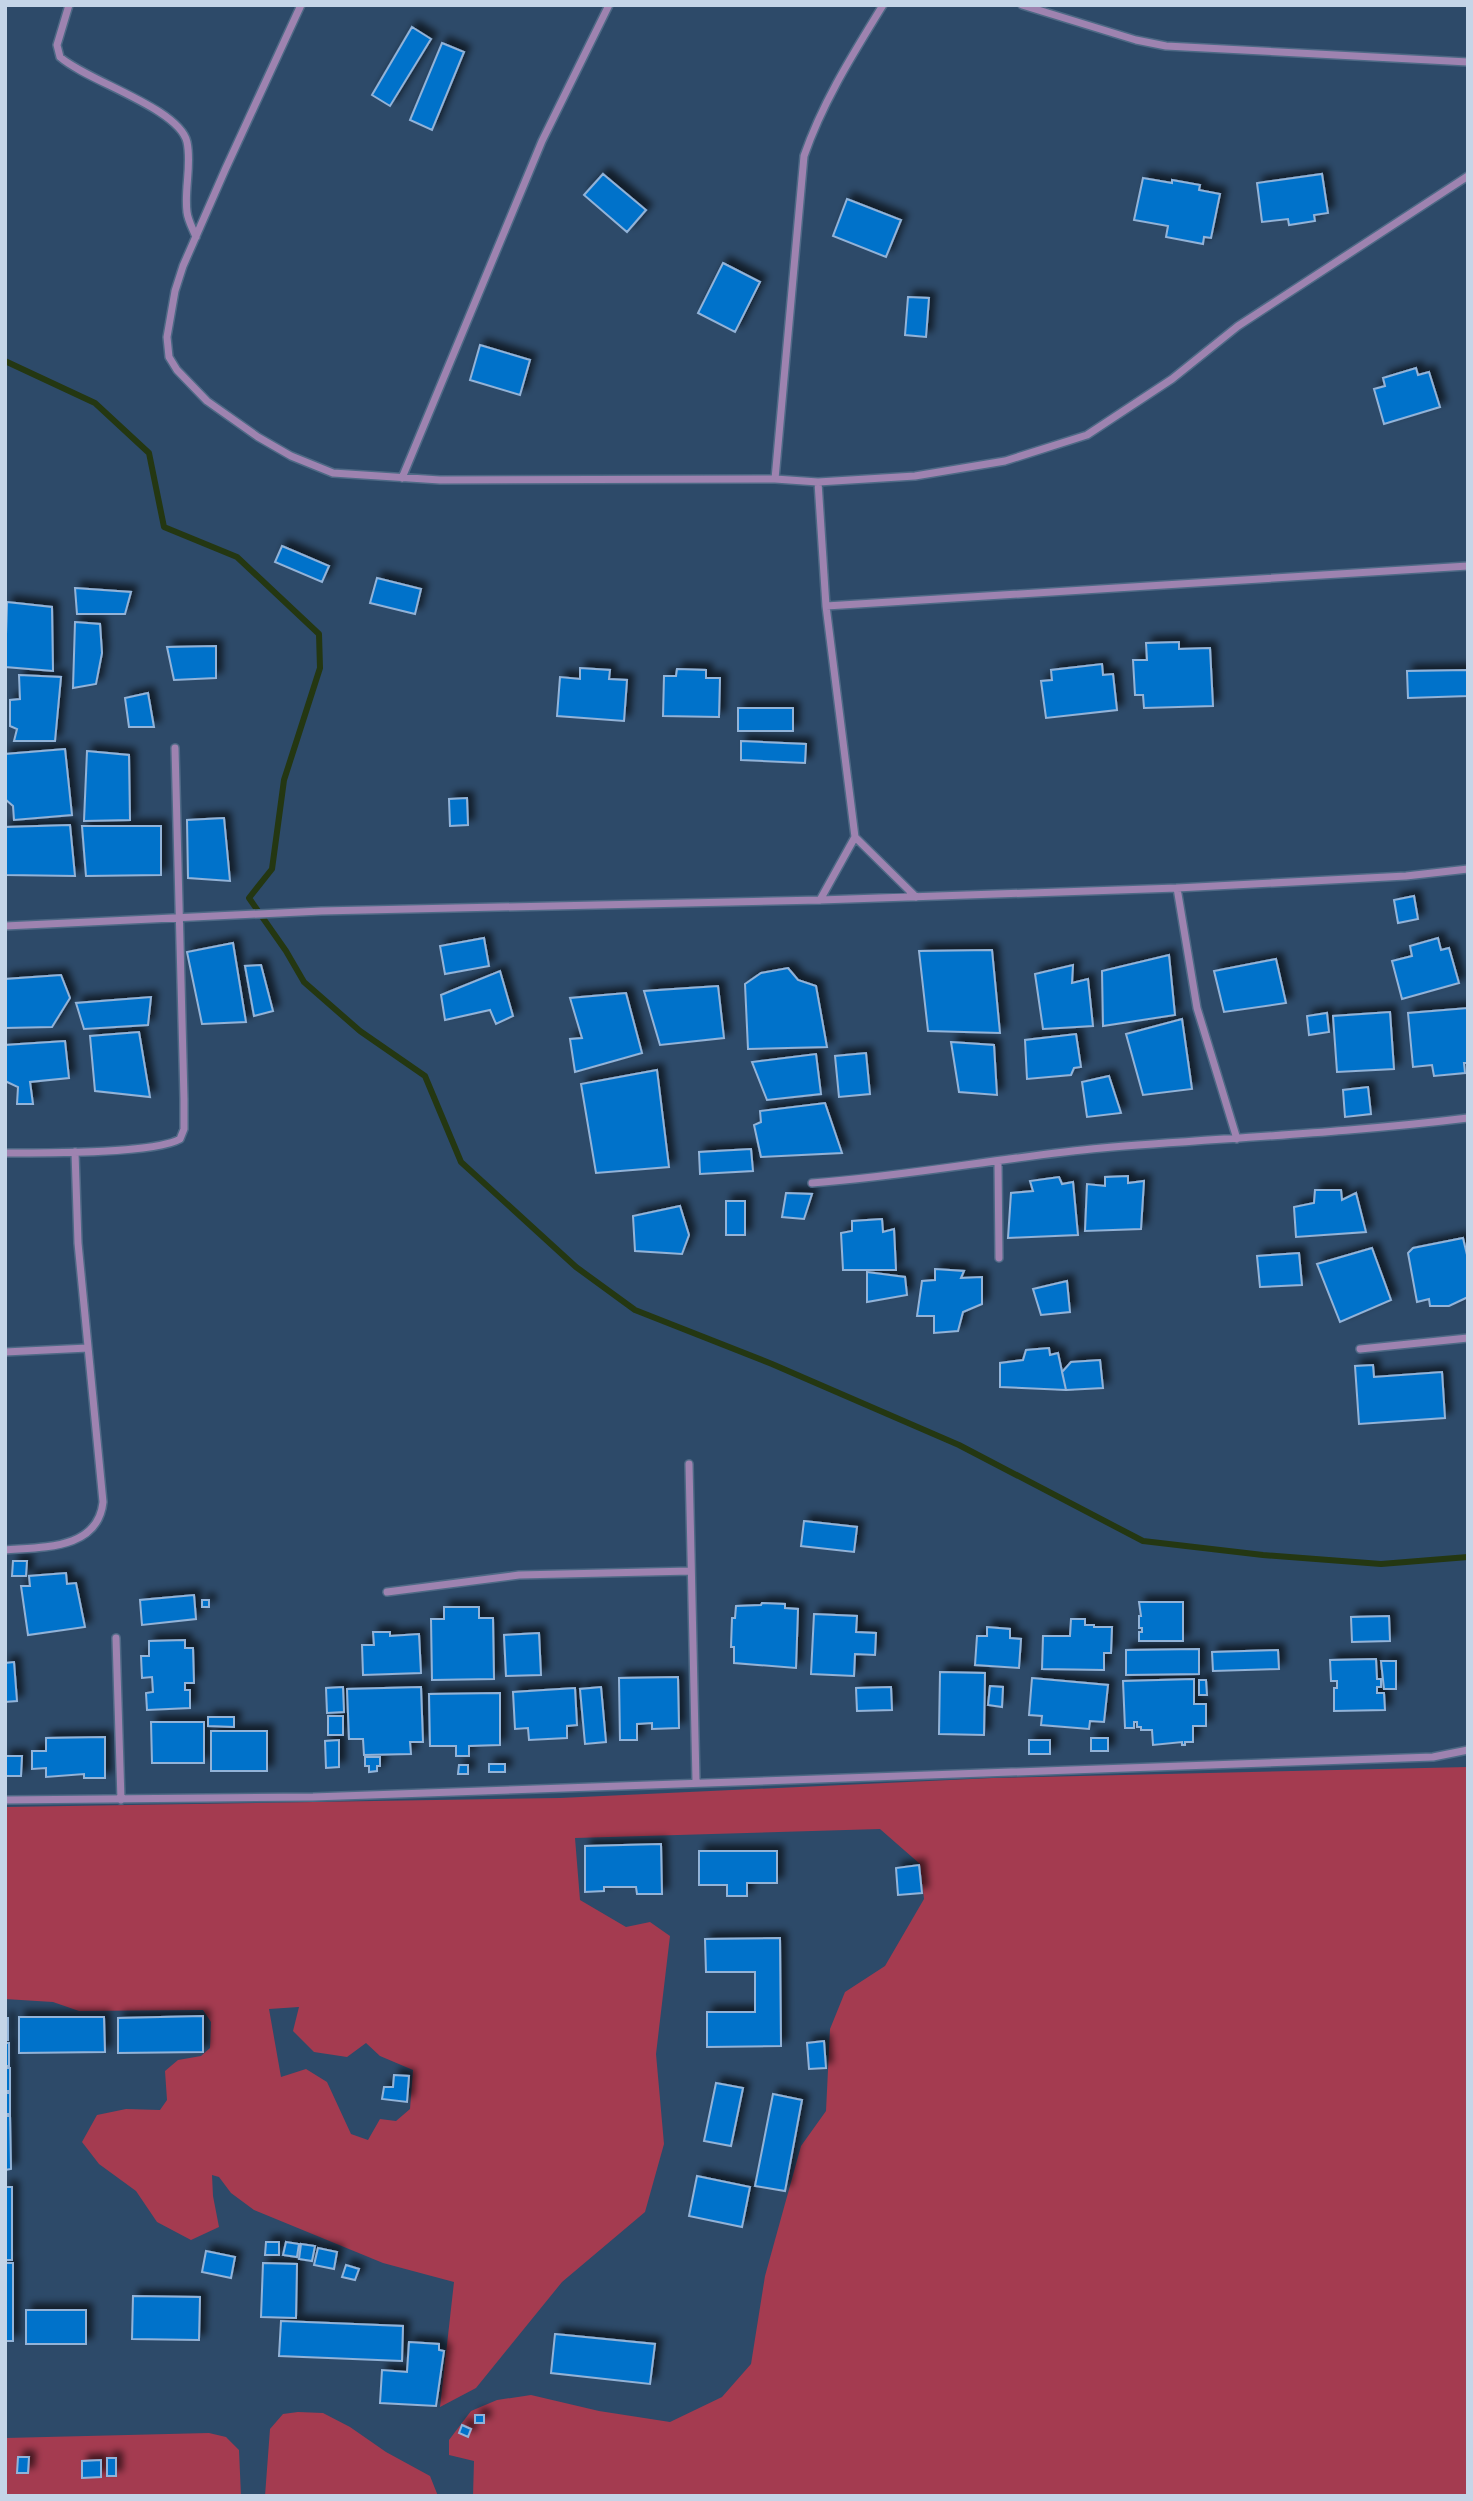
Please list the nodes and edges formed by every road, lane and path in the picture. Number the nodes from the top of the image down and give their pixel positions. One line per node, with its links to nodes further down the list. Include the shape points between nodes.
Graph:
1 (69, 5): 8 (street, via 57,45 60,57 169,119 184,134 188,147 187,215)
2 (301, 5): 8 (street)
3 (608, 5): 9 (street, via 542,141)
4 (883, 5): 10 (street, via 835,84 804,156)
5 (1023, 5): 6 (street, via 1166,46)
6 (1468, 62)
7 (1468, 176): 11 (street, via 1238,326 1172,379 1087,435 1005,461 915,476)
8 (196, 237): 9 (street, via 170,312 169,357 177,370 206,401 291,456 333,472)
9 (402, 478): 10 (street)
10 (775, 479): 11 (street)
11 (818, 482): 13 (street)
12 (1468, 566): 13 (street)
13 (826, 606): 15 (street)
14 (175, 748): 20 (street)
15 (855, 837): 18 (street); 19 (street)
16 (1468, 869): 17 (street)
17 (1177, 888): 18 (street); 23 (street, via 1197,1008)
18 (916, 897): 19 (street)
19 (820, 900): 20 (street)
20 (181, 918): 21 (street); 24 (street, via 184,1129 180,1139)
21 (5, 926)
22 (1468, 1118): 23 (street)
23 (1237, 1139): 26 (street, via 1101,1148)
24 (75, 1152): 25 (street); 30 (street)
25 (5, 1153)
26 (998, 1162): 27 (street); 28 (street)
27 (812, 1182)
28 (999, 1258)
29 (1468, 1338): 31 (street)
30 (88, 1348): 32 (street); 34 (street, via 102,1513 89,1532 76,1540)
31 (1360, 1349)
32 (5, 1352)
33 (689, 1464): 35 (street)
34 (5, 1550)
35 (691, 1571): 36 (street, via 519,1575); 39 (street)
36 (387, 1592)
37 (116, 1638): 41 (street)
38 (1468, 1750): 39 (street, via 1433,1757)
39 (696, 1782): 41 (street)
40 (5, 1800): 41 (street)
41 (121, 1800)

